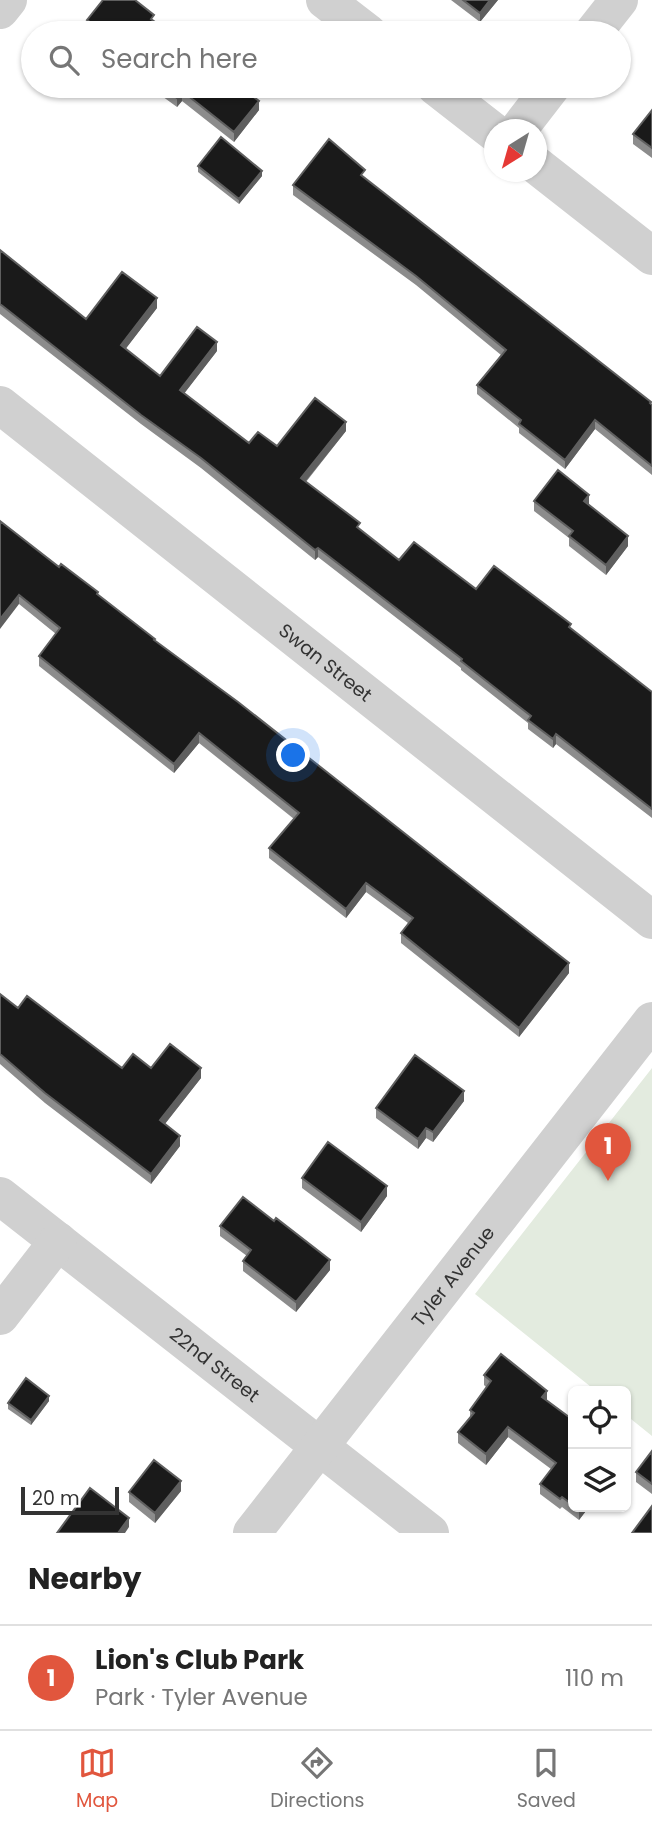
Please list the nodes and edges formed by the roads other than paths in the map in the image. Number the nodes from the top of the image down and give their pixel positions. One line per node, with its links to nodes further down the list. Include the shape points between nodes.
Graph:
1 (8, 0): 4 (street)
2 (325, 0): 5 (street)
3 (619, 0): 6 (street)
4 (0, 10)
5 (352, 21)
6 (602, 21)
7 (451, 98): 10 (street)
8 (543, 98): 9 (street)
9 (526, 119)
10 (484, 124)
11 (547, 173): 12 (street)
12 (652, 256)
13 (0, 405): 14 (street, Swan Street)
14 (652, 920)
15 (652, 1021): 19 (street, Tyler Avenue)
16 (0, 1196): 17 (street, 22nd Street)
17 (58, 1241): 18 (street); 19 (street, 22nd Street)
18 (0, 1316)
19 (320, 1447): 20 (street, Tyler Avenue); 21 (street, 22nd Street)
20 (252, 1533)
21 (430, 1533)

